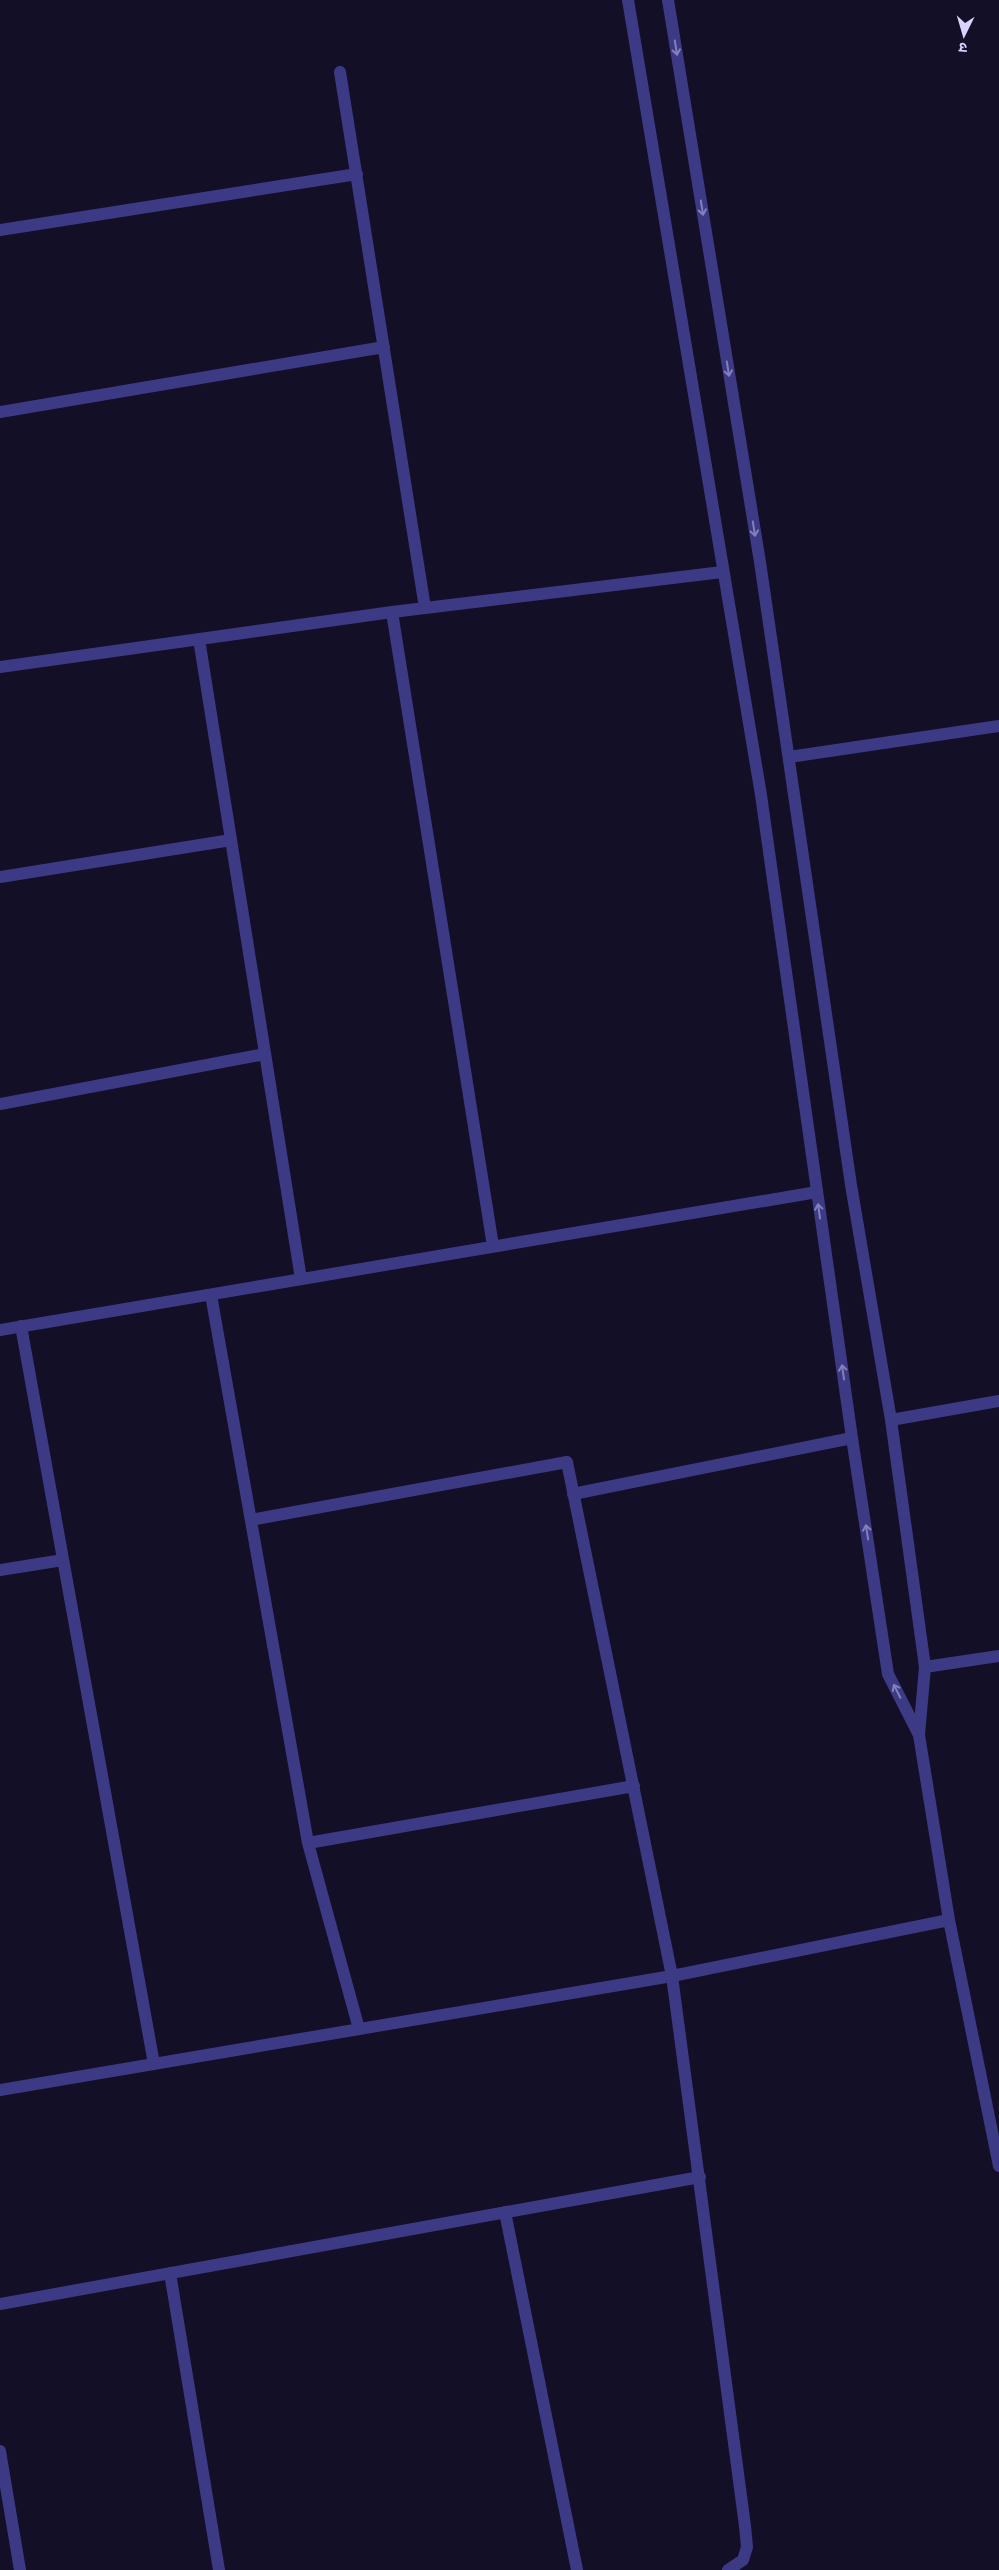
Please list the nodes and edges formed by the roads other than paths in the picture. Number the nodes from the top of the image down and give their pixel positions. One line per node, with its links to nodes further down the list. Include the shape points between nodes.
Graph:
1 (628, 0): 8 (street)
2 (668, 0): 14 (street, one-way to 14)
3 (340, 72): 4 (street)
4 (356, 174): 5 (street); 6 (street)
5 (0, 230)
6 (384, 347): 7 (street); 9 (street)
7 (0, 412)
8 (722, 572): 9 (street); 19 (street, via 761,795)
9 (425, 608): 10 (street)
10 (392, 612): 11 (street); 20 (street)
11 (199, 640): 12 (street); 15 (street)
12 (0, 667)
13 (999, 726): 14 (street)
14 (789, 757): 26 (street, via 851,1185)
15 (230, 840): 16 (street); 17 (street)
16 (0, 877)
17 (265, 1054): 18 (street); 21 (street)
18 (0, 1104)
19 (817, 1192): 20 (street); 27 (street, one-way to 19)
20 (493, 1246): 21 (street)
21 (301, 1279): 22 (street)
22 (211, 1294): 23 (street); 29 (street)
23 (21, 1326): 24 (street); 30 (street)
24 (0, 1330)
25 (999, 1401): 26 (street)
26 (891, 1420): 33 (street)
27 (852, 1438): 28 (street); 34 (street, one-way to 27, via 888,1674)
28 (573, 1494): 29 (street, via 567,1462); 35 (street)
29 (251, 1520): 36 (street)
30 (63, 1560): 31 (street); 40 (street)
31 (0, 1570)
32 (999, 1656): 33 (street)
33 (925, 1667): 34 (street)
34 (919, 1735): 37 (street)
35 (634, 1786): 36 (street); 38 (street)
36 (308, 1843): 39 (street)
37 (949, 1920): 38 (street); 42 (street)
38 (672, 1976): 39 (street); 43 (street)
39 (359, 2029): 40 (street)
40 (154, 2064): 41 (street)
41 (0, 2090)
42 (999, 2166)
43 (700, 2177): 44 (street); 51 (street, via 747,2547 743,2560)
44 (505, 2212): 45 (street); 50 (street)
45 (170, 2273): 46 (street); 49 (street)
46 (0, 2304)
47 (0, 2451): 48 (street)
48 (20, 2570)
49 (219, 2570)
50 (577, 2570)
51 (728, 2570)

